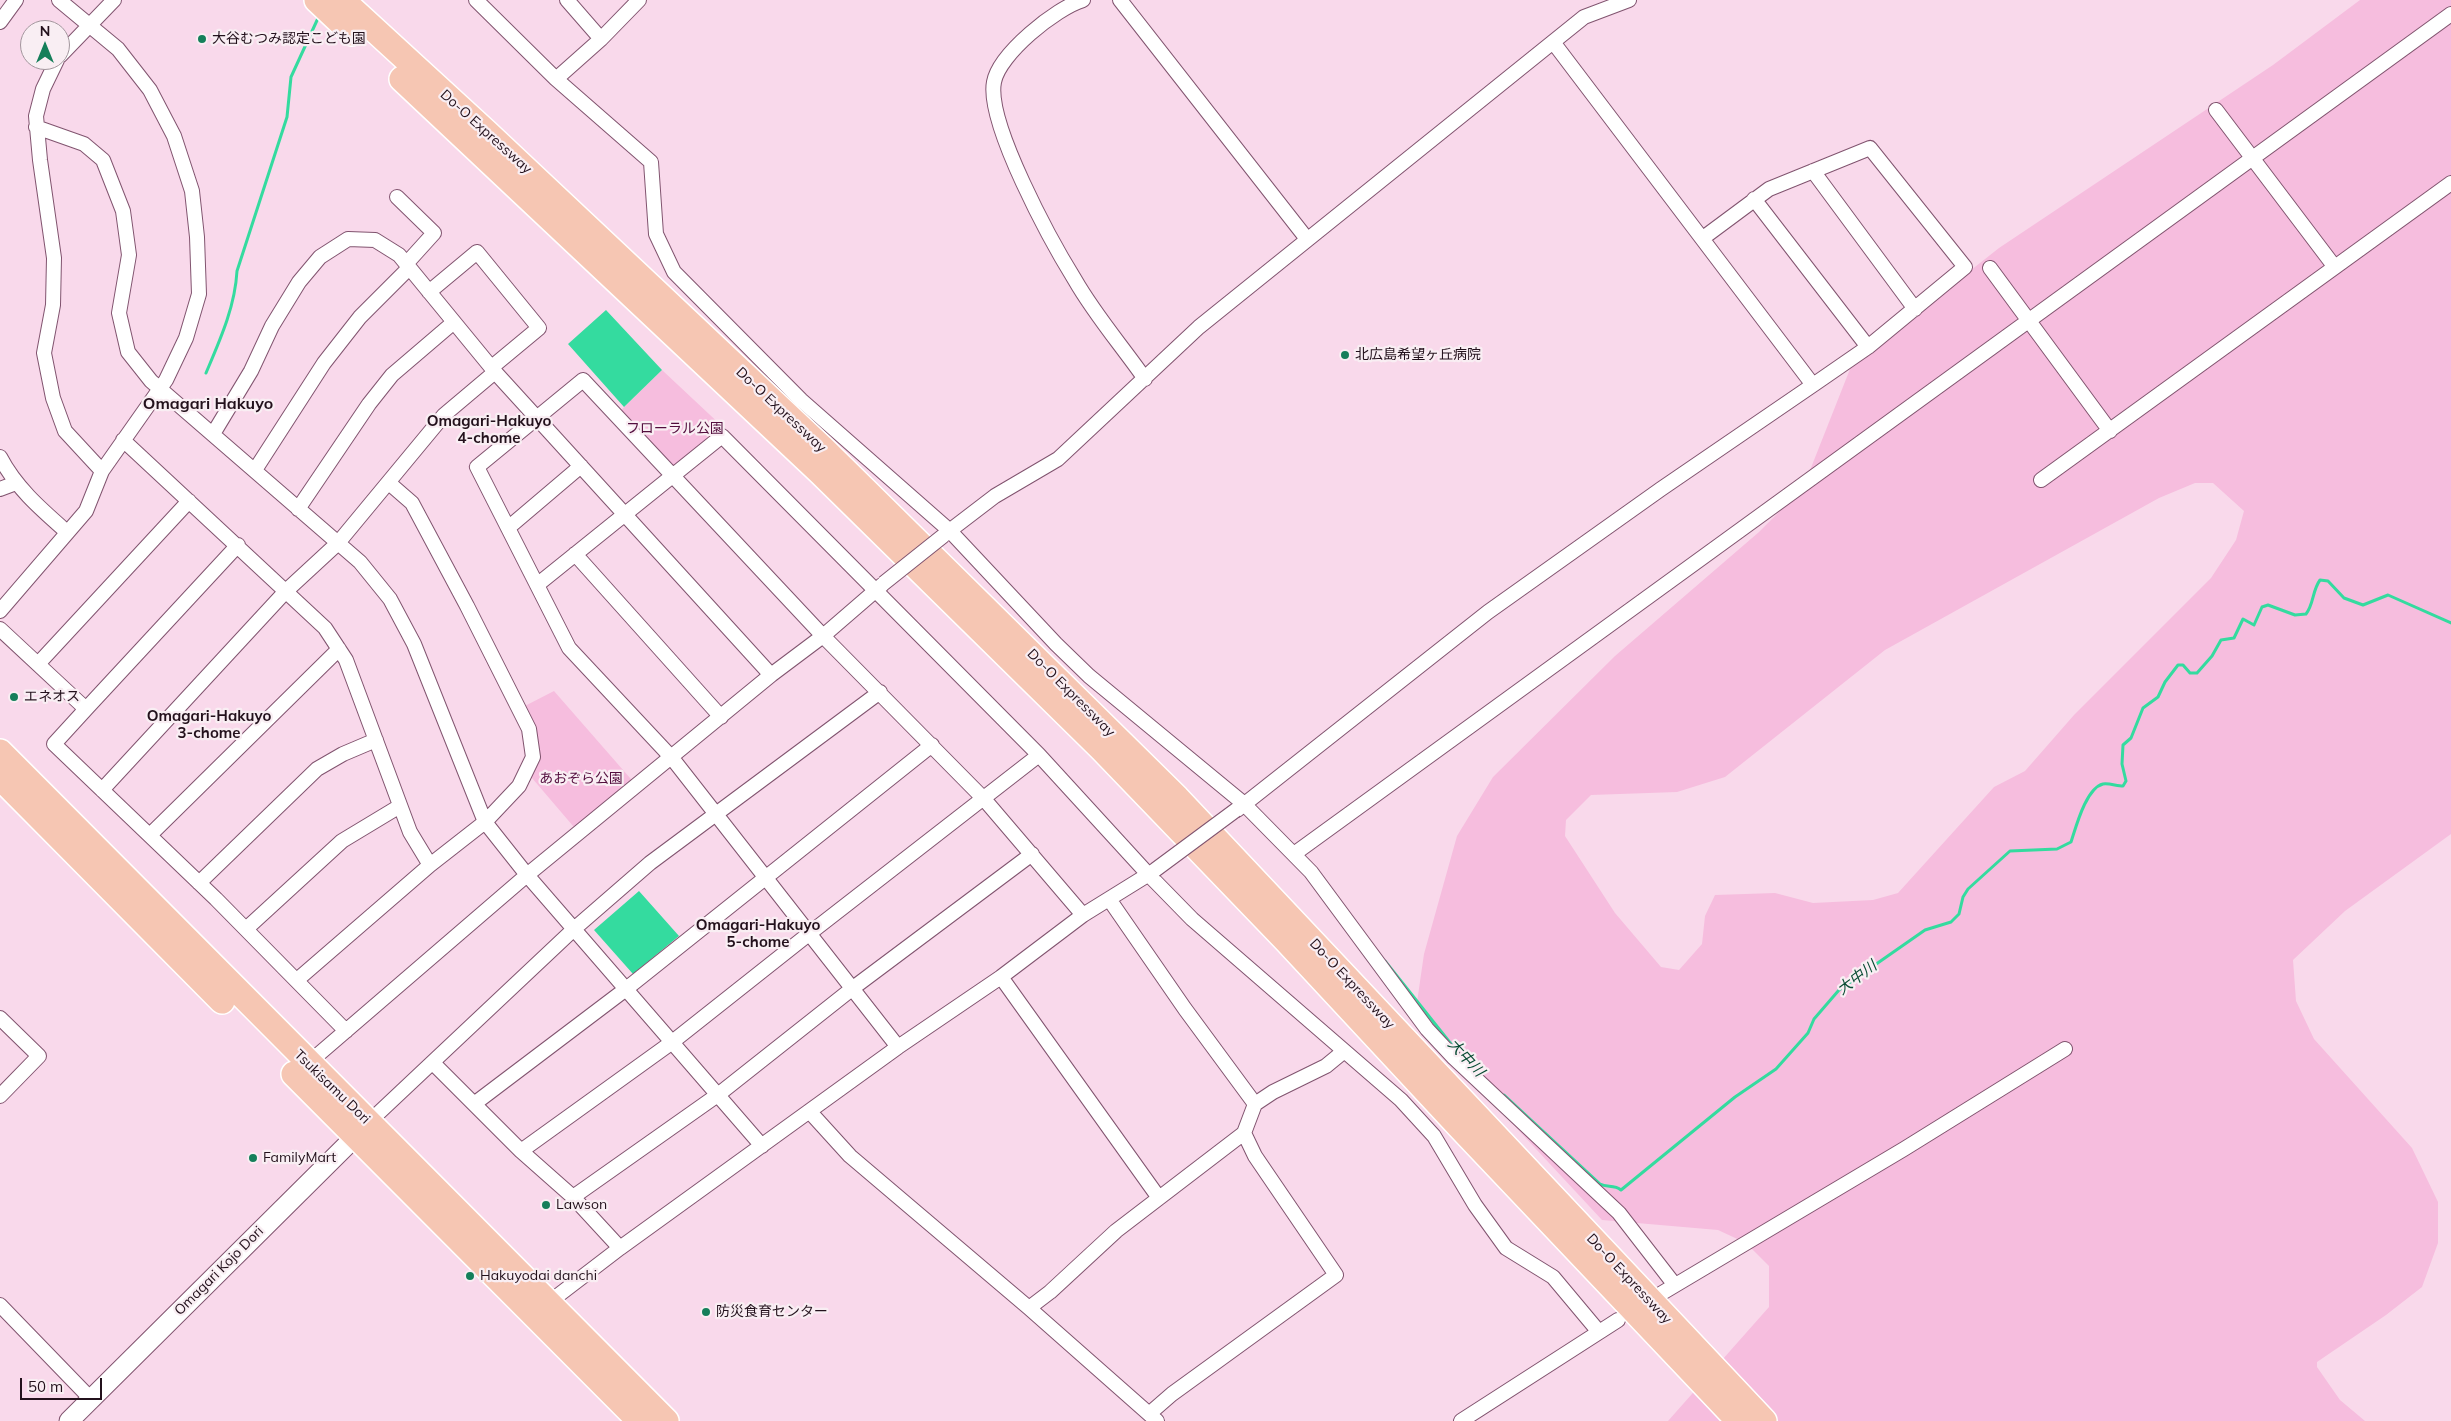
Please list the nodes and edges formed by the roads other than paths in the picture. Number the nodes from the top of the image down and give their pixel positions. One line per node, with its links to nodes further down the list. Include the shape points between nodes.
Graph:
1 (16, 0): 13 (street)
2 (59, 0): 14 (street)
3 (114, 0): 14 (street)
4 (316, 0): 137 (highway, Do-O Expressway, via 820,472 1088,736 1255,906)
5 (342, 0): 138 (highway, Do-O Expressway, via 821,447 1128,749)
6 (476, 0): 19 (street)
7 (567, 0): 15 (street)
8 (639, 0): 15 (street)
9 (1083, 0): 38 (street, via 1032,29 1001,67 994,82 994,104 1004,140 1075,281)
10 (1120, 0): 28 (street)
11 (1629, 0): 16 (street, via 1584,17)
12 (2451, 14): 22 (street)
13 (0, 22)
14 (89, 24): 17 (street); 40 (street, via 118,49 150,90 174,136 192,191 199,294 186,338)
15 (601, 39): 19 (street)
16 (1553, 42): 27 (street); 28 (street)
17 (70, 45)
18 (52, 70): 21 (street, via 43,89)
19 (556, 79): 59 (street, via 651,162 656,234 674,272 801,400)
20 (2216, 110): 22 (street)
21 (36, 127): 40 (street, via 84,144 103,160 123,211 129,255 119,313 128,352); 48 (street, via 54,258 53,305 44,352 53,398 65,431)
22 (2252, 157): 30 (street); 34 (street)
23 (1813, 171): 26 (street, via 1769,189); 33 (street); 33 (street, via 1870,148 1966,267)
24 (2451, 183): 30 (street)
25 (396, 198): 29 (street, via 434,233)
26 (1754, 200): 27 (street); 36 (street)
27 (1703, 238): 39 (street)
28 (1307, 239): 38 (street, via 1199,327)
29 (408, 266): 32 (street); 43 (street, via 375,240 348,239 320,257 299,282 272,326 251,371); 47 (street, via 360,317 324,363)
30 (2334, 266): 42 (street)
31 (1990, 268): 34 (street)
32 (428, 292): 35 (street); 37 (street, via 476,252 489,267 539,328)
33 (1915, 309): 36 (street)
34 (2027, 320): 42 (street); 89 (street)
35 (454, 322): 37 (street); 55 (street, via 392,375)
36 (1868, 347): 39 (street)
37 (493, 370): 41 (street); 52 (street, via 444,415)
38 (1145, 379): 59 (street, via 1058,459 995,496)
39 (1813, 385): 84 (street, via 1488,612)
40 (160, 389): 43 (street); 44 (street)
41 (537, 417): 46 (street); 49 (street, via 583,380); 57 (street, via 477,468)
42 (2110, 431): 50 (street)
43 (213, 434): 47 (street)
44 (123, 440): 48 (street); 54 (street)
45 (0, 457): 51 (street)
46 (581, 466): 56 (street); 57 (street)
47 (255, 470): 55 (street)
48 (102, 471): 58 (street, via 86,511)
49 (672, 475): 56 (street); 64 (street, via 722,436); 68 (street)
50 (2041, 480)
51 (16, 483): 53 (street); 58 (street, via 30,500)
52 (389, 483): 60 (street); 86 (street, via 412,503 530,729 533,758 523,779)
53 (0, 489)
54 (189, 501): 61 (street); 70 (street)
55 (298, 509): 60 (street)
56 (625, 514): 62 (street); 71 (street)
57 (508, 528): 63 (street)
58 (67, 532): 66 (street)
59 (947, 533): 64 (street, bridge); 84 (street, via 1089,676)
60 (338, 543): 65 (street); 86 (street, via 360,562 390,600 414,644)
61 (238, 546): 65 (street); 73 (street)
62 (575, 554): 63 (street); 74 (street)
63 (537, 585): 79 (street, via 569,648)
64 (880, 587): 68 (street); 78 (street)
65 (286, 591): 69 (street, via 325,628); 81 (street)
66 (0, 611)
67 (0, 629): 70 (street)
68 (823, 636): 71 (street); 72 (street)
69 (339, 650): 75 (street, via 346,660); 87 (street)
70 (38, 664): 73 (street)
71 (771, 674): 74 (street)
72 (880, 692): 76 (street); 85 (street)
73 (86, 709): 81 (street, via 54,744)
74 (720, 717): 79 (street)
75 (376, 740): 83 (street); 94 (street, via 317,769)
76 (932, 745): 82 (street); 93 (street)
77 (0, 752): 111 (highway, Tsukisamu Dori)
78 (1040, 756): 82 (street); 91 (street)
79 (672, 758): 85 (street); 92 (street)
80 (0, 777): 111 (highway, Tsukisamu Dori)
81 (102, 790): 87 (street)
82 (984, 799): 88 (street); 99 (street)
83 (400, 806): 90 (street, via 410,832); 97 (street, via 342,841)
84 (1240, 807): 89 (street); 91 (street, bridge)
85 (716, 814): 93 (street); 98 (street, via 650,863)
86 (485, 822): 90 (street); 92 (street)
87 (150, 835): 94 (street)
88 (1032, 854): 96 (street); 102 (street)
89 (1294, 854): 124 (street, via 1428,1029 1454,1058 1619,1213)
90 (430, 865): 101 (street)
91 (1151, 872): 95 (street); 109 (street, via 1192,919)
92 (527, 875): 98 (street); 105 (street)
93 (766, 877): 99 (street); 103 (street)
94 (199, 883): 97 (street)
95 (1109, 899): 96 (street); 115 (street)
96 (1083, 915): 100 (street)
97 (246, 929): 101 (street)
98 (574, 929): 103 (street); 110 (street)
99 (810, 932): 102 (street); 106 (street)
100 (1001, 977): 107 (street); 122 (street)
101 (297, 980): 105 (street)
102 (853, 988): 107 (street); 112 (street)
103 (626, 990): 106 (street); 114 (street)
104 (0, 1018): 113 (street, via 39,1056)
105 (346, 1031): 111 (street)
106 (671, 1043): 112 (street); 120 (street)
107 (898, 1047): 116 (street)
108 (2066, 1049): 124 (street)
109 (1343, 1052): 115 (street, via 1326,1066); 130 (street, via 1401,1100 1434,1136 1474,1205 1506,1248 1553,1277)
110 (433, 1062): 114 (street); 117 (street)
111 (301, 1069): 117 (highway, Tsukisamu Dori)
112 (719, 1094): 119 (street); 121 (street)
113 (0, 1096)
114 (474, 1104): 120 (street)
115 (1255, 1104): 118 (street)
116 (810, 1112): 119 (street); 127 (street, via 850,1156)
117 (363, 1129): 128 (highway, Tsukisamu Dori); 131 (street, Omagari Kojo Dori)
118 (1244, 1133): 122 (street); 132 (street, via 1255,1156 1336,1275 1172,1394)
119 (762, 1146): 123 (street)
120 (521, 1151): 121 (street)
121 (573, 1197): 123 (street)
122 (1159, 1198): 127 (street, via 1116,1231)
123 (620, 1248): 128 (street)
124 (1674, 1284): 125 (street)
125 (1657, 1296)
126 (0, 1305): 131 (street)
127 (1029, 1308): 132 (street)
128 (541, 1309): 134 (highway, Tsukisamu Dori); 135 (highway, Tsukisamu Dori)
129 (1618, 1320): 130 (street)
130 (1599, 1332): 136 (street)
131 (91, 1399): 133 (street, Omagari Kojo Dori)
132 (1153, 1418)
133 (68, 1421)
134 (640, 1421)
135 (666, 1421)
136 (1461, 1421)
137 (1739, 1421)
138 (1764, 1421)

